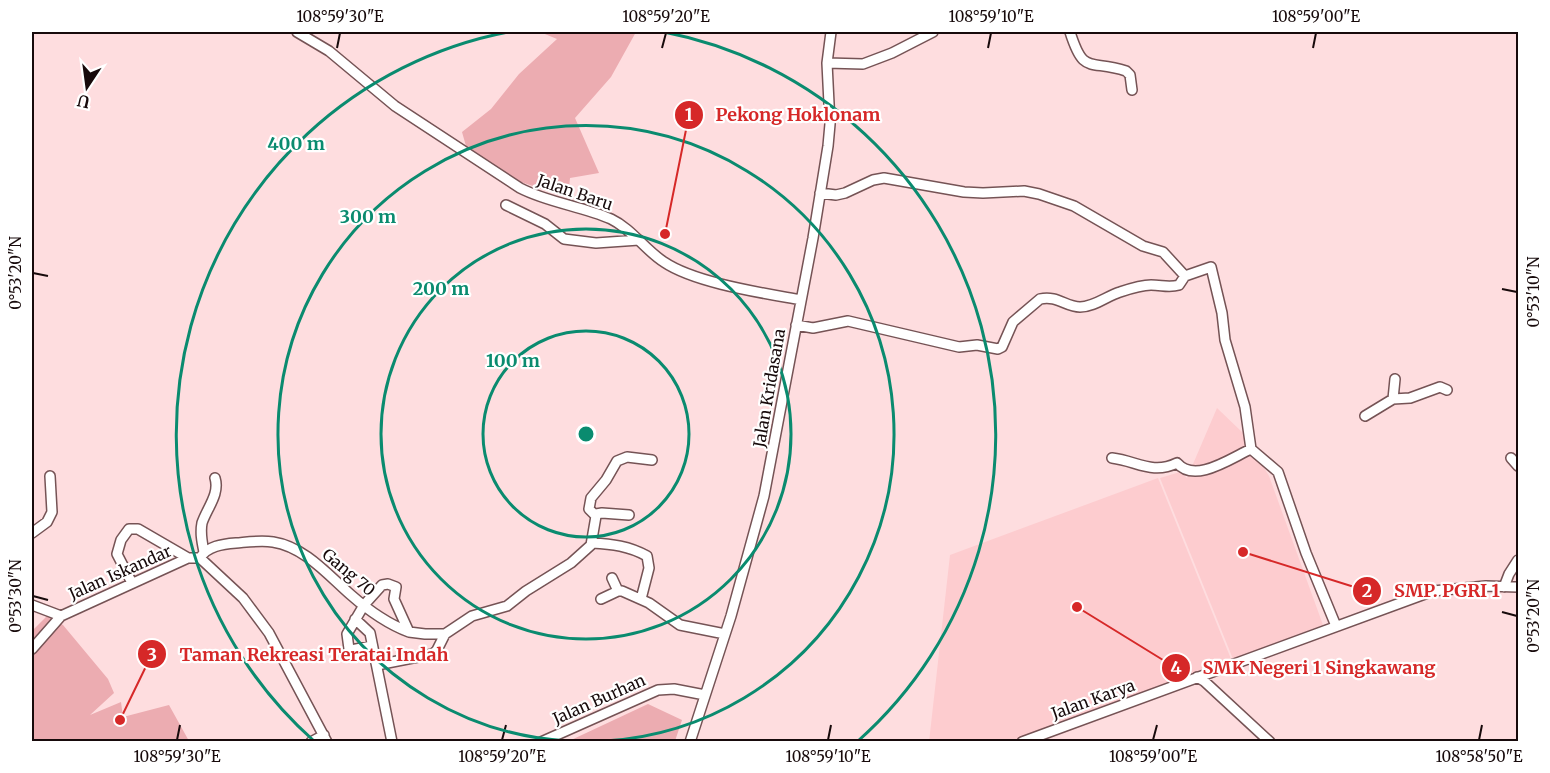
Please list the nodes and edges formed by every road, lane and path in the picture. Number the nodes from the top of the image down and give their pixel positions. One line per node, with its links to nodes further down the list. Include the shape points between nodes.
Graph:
1 (297, 32): 9 (street, Jalan Baru, via 329,51 395,106 514,184 540,197 611,219)
2 (831, 32): 5 (street, Jalan Kridasana)
3 (933, 32): 5 (street, via 863,64)
4 (1070, 32): 6 (street, via 1083,61 1126,71)
5 (827, 63): 7 (street, Jalan Kridasana, via 830,136)
6 (1132, 90)
7 (820, 193): 10 (street, via 845,193 884,178 983,194 1039,194 1074,206 1143,246 1163,252); 11 (street, Jalan Kridasana)
8 (506, 204): 9 (street, via 545,224 564,239 596,243)
9 (639, 240): 11 (street, Jalan Baru, via 678,270)
10 (1185, 276): 12 (street, via 1179,285 1145,286 1081,307 1056,299 1040,299 1013,322 1000,349 959,347 848,321 813,328); 17 (street, via 1211,267 1225,340 1245,407)
11 (801, 300): 12 (street, Jalan Kridasana)
12 (796, 325): 45 (street, Jalan Kridasana, via 764,496)
13 (1395, 379): 15 (street)
14 (1447, 390): 15 (street, via 1440,387 1410,398)
15 (1393, 399): 16 (street)
16 (1365, 416)
17 (1251, 449): 18 (street, via 1198,472 1188,471 1177,463 1167,468 1147,468); 42 (street, via 1278,472)
18 (1112, 458)
19 (1511, 458): 21 (street)
20 (652, 460): 24 (street, via 627,457 617,461 589,503 589,509)
21 (1518, 466)
22 (50, 477): 26 (street, via 52,512 47,522)
23 (215, 478): 28 (street, via 217,489 203,521)
24 (596, 514): 25 (street); 27 (street)
25 (629, 515)
26 (32, 533)
27 (592, 543): 36 (street, via 616,544 647,556 649,568); 44 (street, via 571,563 511,603 471,616)
28 (202, 555): 29 (street, Jalan Iskandar); 39 (street, Gang 70, via 233,543 274,542 315,562); 51 (street, via 243,598 269,633)
29 (188, 558): 32 (street, Jalan Iskandar); 32 (street, via 138,529 129,529 117,554)
30 (1518, 560): 33 (street)
31 (612, 578): 35 (street)
32 (132, 583): 40 (street, Jalan Iskandar)
33 (1504, 586): 34 (street, Jalan Karya); 42 (street, Jalan Karya, via 1433,591)
34 (1518, 587)
35 (618, 591): 36 (street); 37 (street)
36 (641, 599): 45 (street, via 680,626)
37 (601, 600)
38 (32, 605): 40 (street)
39 (364, 605): 41 (street); 43 (street, Gang 70, via 393,626); 43 (street, via 382,585 394,585 394,599)
40 (61, 616): 47 (street, Jalan Iskandar)
41 (355, 619): 46 (street, via 367,629); 46 (street, via 346,634 349,649)
42 (1336, 626): 49 (street, Jalan Karya)
43 (409, 632): 44 (street)
44 (445, 634): 48 (street, via 433,654)
45 (724, 634): 50 (street, Jalan Kridasana)
46 (372, 646): 48 (street)
47 (32, 649)
48 (377, 664): 53 (street)
49 (1197, 677): 56 (street, Jalan Karya); 57 (street)
50 (705, 695): 54 (street, Jalan Burhan, via 658,690); 55 (street, Jalan Kridasana)
51 (326, 738): 52 (street)
52 (311, 741)
53 (392, 741)
54 (541, 741)
55 (690, 741)
56 (1022, 741)
57 (1270, 741)

